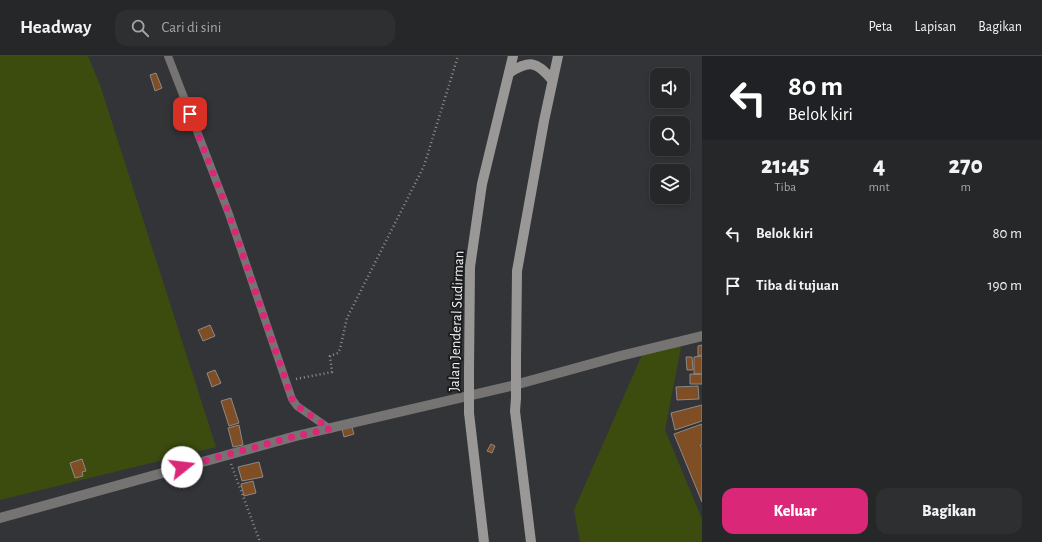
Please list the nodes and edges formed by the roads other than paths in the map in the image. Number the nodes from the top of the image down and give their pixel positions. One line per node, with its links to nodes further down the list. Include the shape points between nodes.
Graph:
1 (168, 56): 7 (lane, via 229,214 292,399 297,406)
2 (513, 56): 4 (main road, Jalan Jenderal Sudirman)
3 (558, 56): 5 (main road)
4 (509, 73): 5 (main road, via 522,65 532,64 542,68); 9 (main road, Jalan Jenderal Sudirman, bridge, via 482,184 470,267 469,413)
5 (552, 80): 10 (main road, bridge, via 517,271 516,411)
6 (702, 336): 7 (street)
7 (330, 429): 8 (street, via 228,454)
8 (0, 518)
9 (484, 542)
10 (531, 542)

